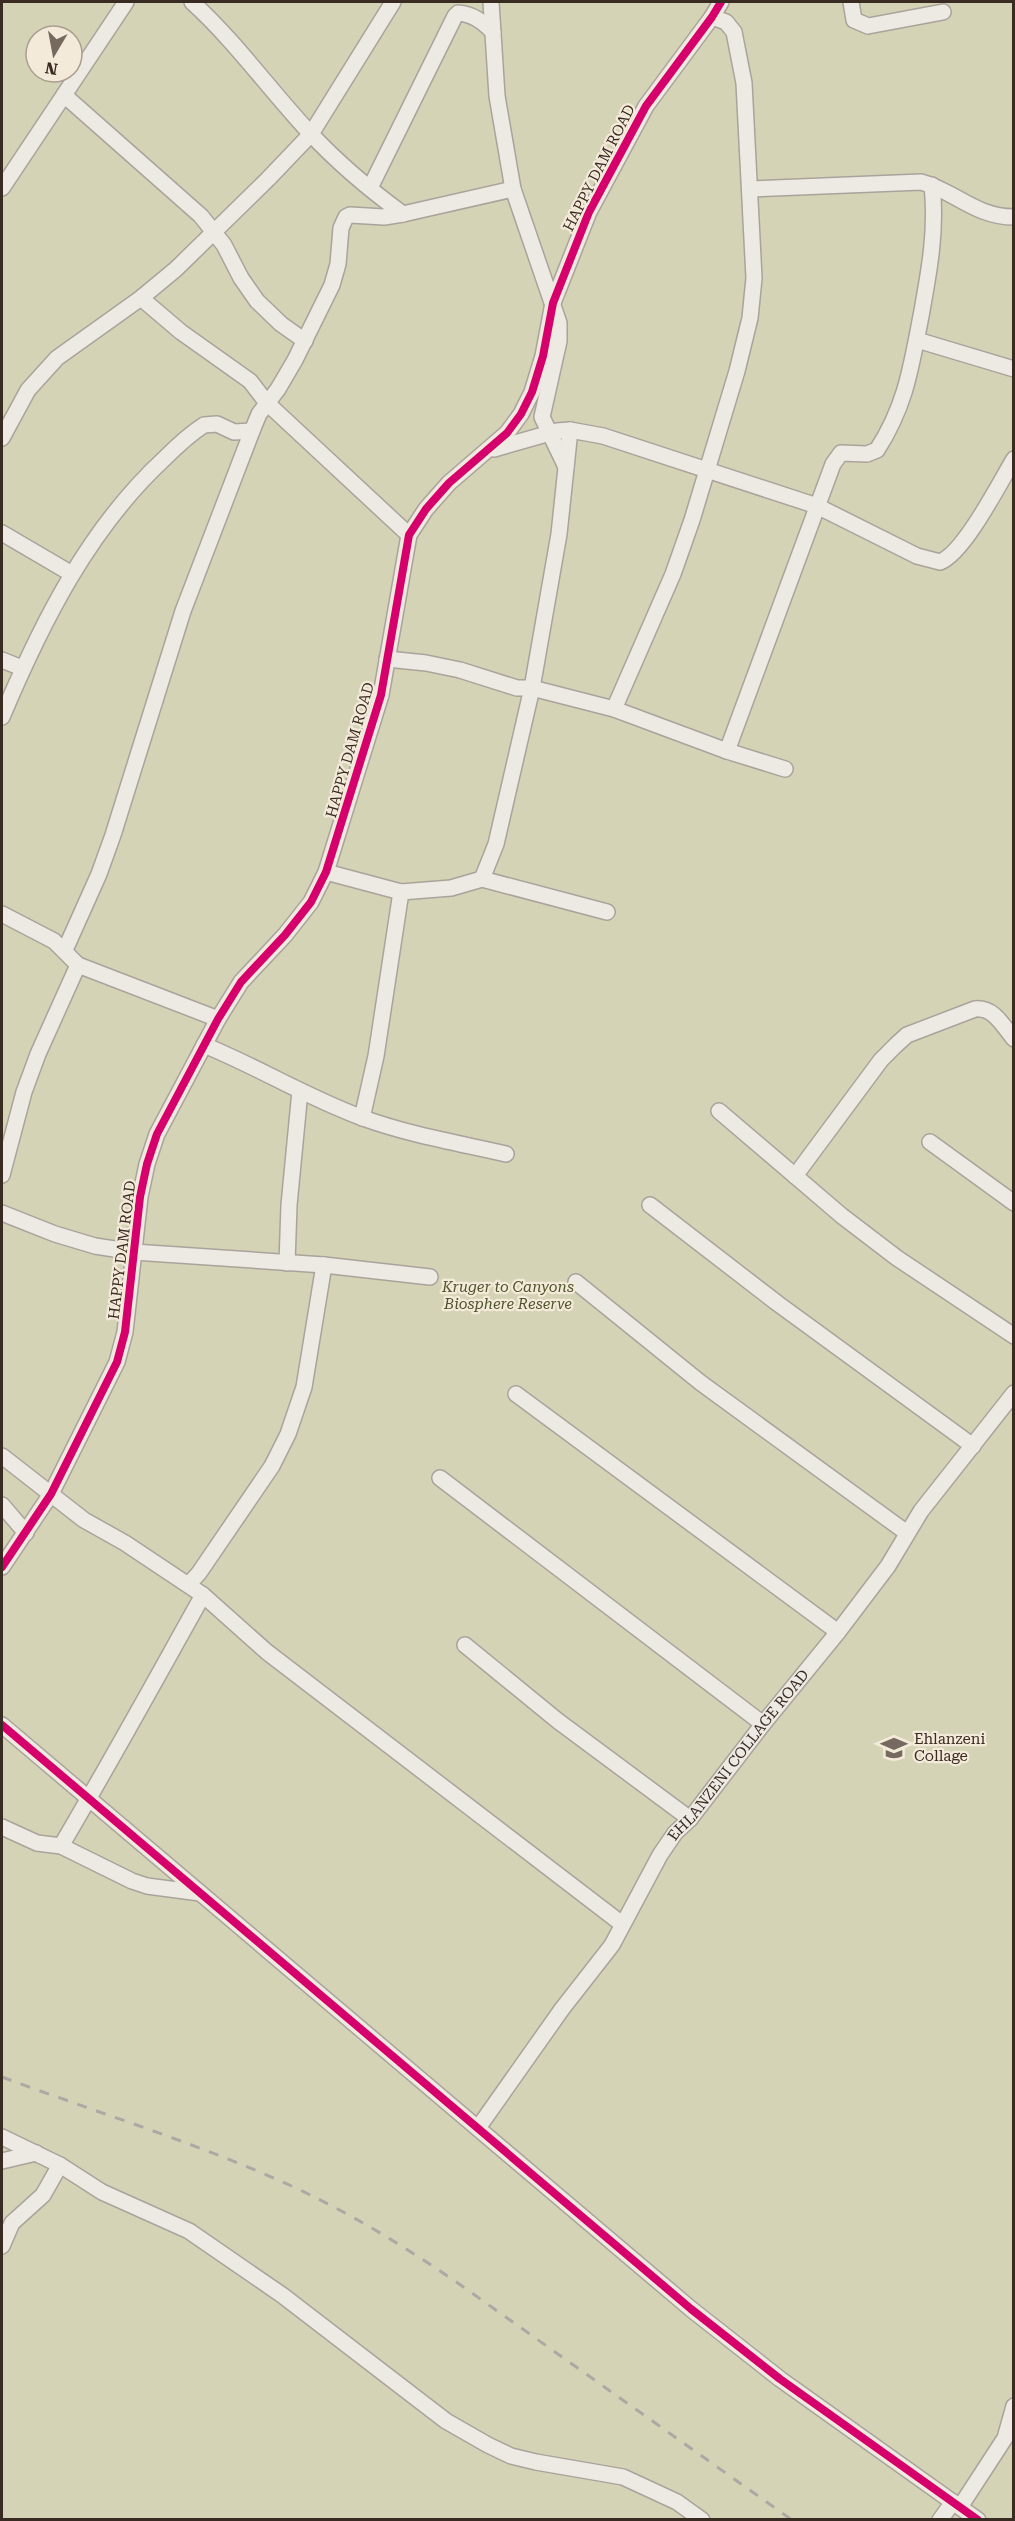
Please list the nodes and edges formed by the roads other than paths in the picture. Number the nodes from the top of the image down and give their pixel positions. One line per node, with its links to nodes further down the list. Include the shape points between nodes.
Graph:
1 (126, 2): 10 (street)
2 (192, 2): 11 (street)
3 (393, 2): 11 (street)
4 (490, 2): 9 (street)
5 (720, 2): 8 (street, HAPPY DAM ROAD)
6 (851, 2): 7 (street, via 854,20 862,25)
7 (943, 12)
8 (712, 17): 16 (street, via 730,25 738,47); 21 (street, HAPPY DAM ROAD, via 646,106 589,212)
9 (493, 32): 14 (street, via 467,14 454,16); 15 (street, via 497,96)
10 (64, 95): 13 (street); 19 (street, via 201,216)
11 (311, 134): 14 (street); 19 (street)
12 (932, 185): 16 (street, via 907,182); 18 (street, via 981,212); 22 (street, via 933,242)
13 (2, 188)
14 (370, 189): 17 (street)
15 (513, 189): 17 (street); 21 (street)
16 (750, 189): 33 (street, via 754,278 750,318)
17 (403, 214): 23 (street, via 350,215 344,219 332,285)
18 (1014, 217)
19 (214, 232): 20 (street); 23 (street, via 257,301)
20 (141, 298): 25 (street, via 250,381); 29 (street, via 57,358 28,390)
21 (553, 303): 28 (street, via 560,329 542,409); 30 (street, HAPPY DAM ROAD, via 532,392 507,433)
22 (917, 340): 24 (street); 34 (street, via 905,392 880,444 873,453 846,452 837,458)
23 (305, 341): 25 (street)
24 (1014, 369)
25 (267, 403): 27 (street); 36 (street)
26 (570, 430): 28 (street); 32 (street); 33 (street, via 634,445)
27 (252, 431): 37 (street, via 234,432 212,423 197,429 128,493); 51 (street, via 183,611 110,845)
28 (549, 433): 30 (street); 32 (street)
29 (2, 438)
30 (488, 451): 36 (street, HAPPY DAM ROAD, via 449,483)
31 (1014, 459): 34 (street, via 954,554 940,562 917,556)
32 (566, 467): 41 (street, via 559,534)
33 (706, 470): 34 (street); 42 (street, via 673,574)
34 (817, 506): 44 (street)
35 (2, 532): 37 (street)
36 (410, 535): 38 (street, HAPPY DAM ROAD)
37 (72, 574): 40 (street)
38 (387, 659): 41 (street, via 437,665 517,688); 46 (street, HAPPY DAM ROAD, via 381,695)
39 (2, 660): 40 (street)
40 (22, 668): 43 (street)
41 (532, 688): 42 (street); 47 (street, via 496,844)
42 (614, 710): 44 (street)
43 (2, 717)
44 (728, 751): 45 (street)
45 (785, 769)
46 (326, 872): 48 (street); 53 (street, HAPPY DAM ROAD, via 311,902 241,982)
47 (482, 879): 48 (street, via 451,888); 49 (street)
48 (401, 892): 58 (street, via 376,1056)
49 (607, 912)
50 (2, 914): 51 (street)
51 (64, 950): 52 (street)
52 (78, 965): 53 (street); 61 (street, via 24,1092)
53 (218, 1019): 55 (street, HAPPY DAM ROAD)
54 (1014, 1039): 62 (street, via 984,1008 907,1035 881,1059)
55 (204, 1045): 56 (street); 66 (street, HAPPY DAM ROAD, via 157,1134 147,1164)
56 (300, 1091): 58 (street); 67 (street)
57 (718, 1111): 62 (street)
58 (362, 1118): 60 (street)
59 (930, 1142): 63 (street)
60 (506, 1154)
61 (2, 1175)
62 (795, 1176): 71 (street, via 897,1258)
63 (1014, 1203)
64 (650, 1205): 74 (street)
65 (2, 1213): 66 (street, via 85,1243)
66 (134, 1252): 67 (street); 77 (street, HAPPY DAM ROAD, via 125,1332 117,1362)
67 (287, 1263): 68 (street)
68 (324, 1265): 69 (street); 82 (street, via 304,1387 288,1434 272,1466)
69 (430, 1277)
70 (576, 1282): 80 (street, via 701,1383)
71 (1014, 1336)
72 (1014, 1393): 74 (street, EHLANZENI COLLAGE ROAD)
73 (516, 1394): 84 (street)
74 (973, 1446): 80 (street, EHLANZENI COLLAGE ROAD)
75 (2, 1456): 77 (street)
76 (440, 1478): 86 (street)
77 (51, 1494): 79 (street, HAPPY DAM ROAD); 82 (street, via 84,1520)
78 (2, 1505): 79 (street)
79 (26, 1533): 81 (street, HAPPY DAM ROAD)
80 (907, 1533): 84 (street, EHLANZENI COLLAGE ROAD, via 888,1566)
81 (2, 1567)
82 (189, 1584): 83 (street)
83 (203, 1595): 88 (street); 93 (street, via 267,1652)
84 (838, 1632): 86 (street, EHLANZENI COLLAGE ROAD)
85 (465, 1645): 89 (street, via 558,1721)
86 (763, 1724): 89 (street, EHLANZENI COLLAGE ROAD)
87 (2, 1725): 88 (street)
88 (88, 1800): 91 (street); 92 (street)
89 (690, 1819): 93 (street, EHLANZENI COLLAGE ROAD, via 660,1855)
90 (2, 1827): 91 (street, via 37,1843)
91 (61, 1846): 92 (street, via 132,1881)
92 (200, 1893): 94 (street)
93 (622, 1924): 94 (street, EHLANZENI COLLAGE ROAD, via 612,1945)
94 (478, 2128): 101 (street, via 755,2361)
95 (2, 2137): 96 (street)
96 (36, 2154): 97 (street); 98 (street)
97 (2, 2161)
98 (60, 2166): 99 (street, via 43,2194 12,2223); 102 (street, via 102,2192 189,2231 218,2249 446,2421 488,2445 536,2462 623,2477 677,2502)
99 (2, 2246)
100 (1014, 2406): 101 (street, via 1005,2438)
101 (957, 2505): 103 (street); 104 (street)
102 (702, 2520)
103 (940, 2520)
104 (978, 2520)

